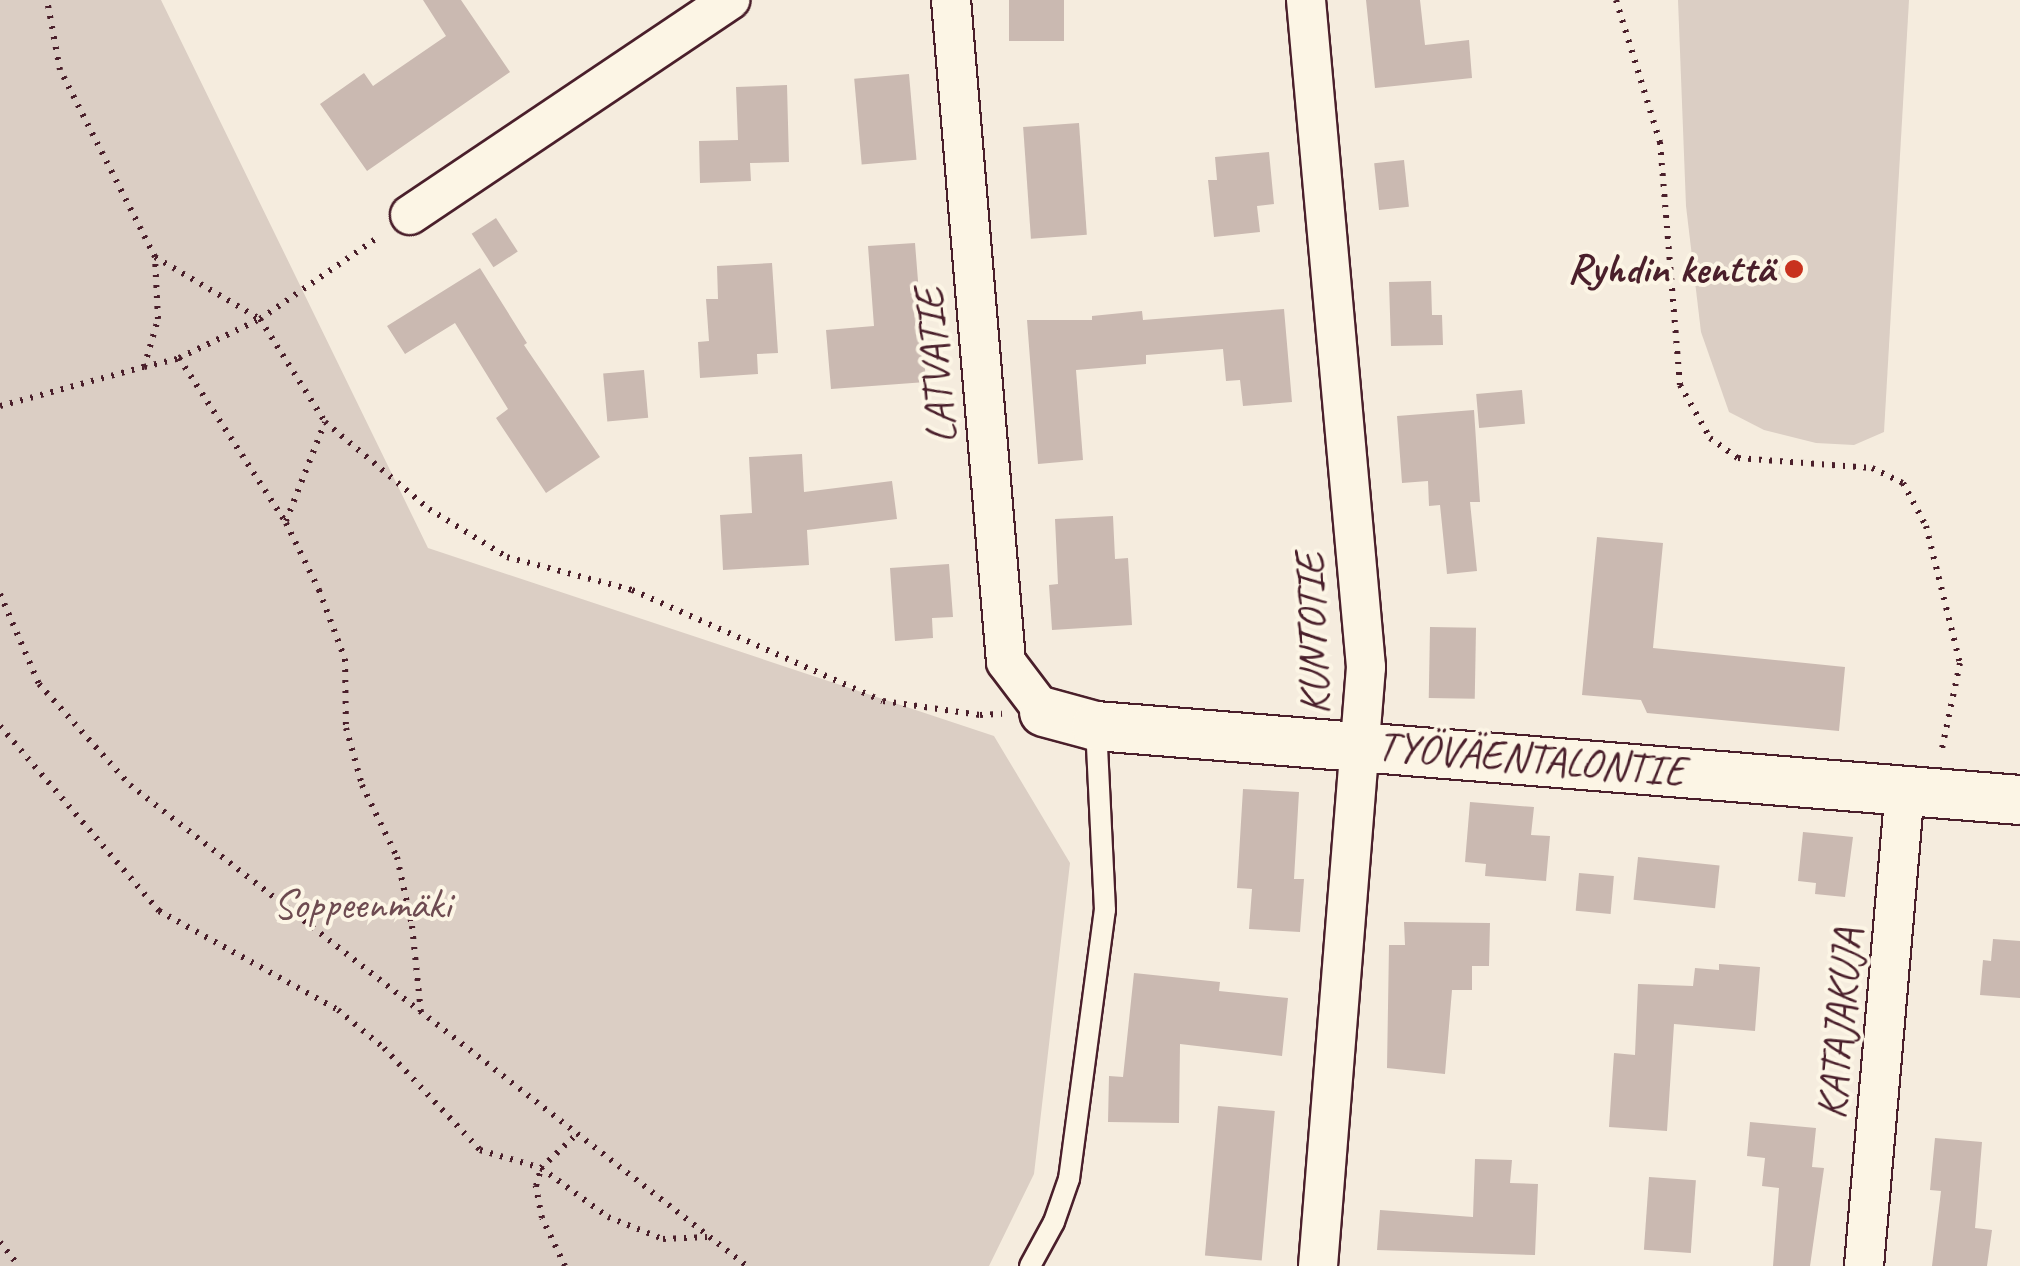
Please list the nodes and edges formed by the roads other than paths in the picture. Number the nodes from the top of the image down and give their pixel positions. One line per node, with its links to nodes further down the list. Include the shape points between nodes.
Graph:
1 (730, 0): 4 (street)
2 (950, 0): 5 (street, LATVATIE, via 1006,662)
3 (1306, 0): 7 (street, KUNTOTIE, via 1366,668)
4 (410, 215)
5 (1044, 712): 6 (street, TYÖVÄENTALONTIE)
6 (1096, 726): 7 (street, TYÖVÄENTALONTIE); 10 (lane, via 1104,910 1069,1179)
7 (1360, 744): 8 (street, TYÖVÄENTALONTIE); 11 (street, KUNTOTIE)
8 (1919, 791): 9 (street, TYÖVÄENTALONTIE); 12 (street, KATAJAKUJA)
9 (2020, 800)
10 (1030, 1266)
11 (1318, 1266)
12 (1864, 1266)

